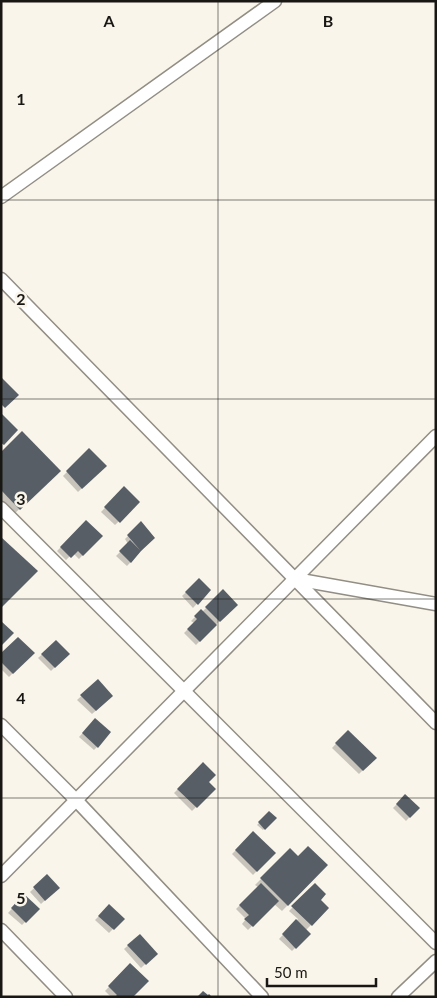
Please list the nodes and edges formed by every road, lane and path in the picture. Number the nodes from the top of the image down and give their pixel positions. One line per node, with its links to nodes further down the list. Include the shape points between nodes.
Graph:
1 (274, 1): 2 (street)
2 (1, 197)
3 (1, 279): 6 (street)
4 (436, 436): 6 (street)
5 (1, 508): 8 (street)
6 (295, 579): 7 (street); 8 (street); 9 (street)
7 (436, 604)
8 (184, 691): 11 (street); 14 (street)
9 (436, 723)
10 (1, 725): 11 (street)
11 (76, 800): 12 (street); 17 (street)
12 (1, 876)
13 (1, 930): 16 (street)
14 (436, 943)
15 (436, 961): 18 (street)
16 (66, 997)
17 (262, 997)
18 (398, 997)

